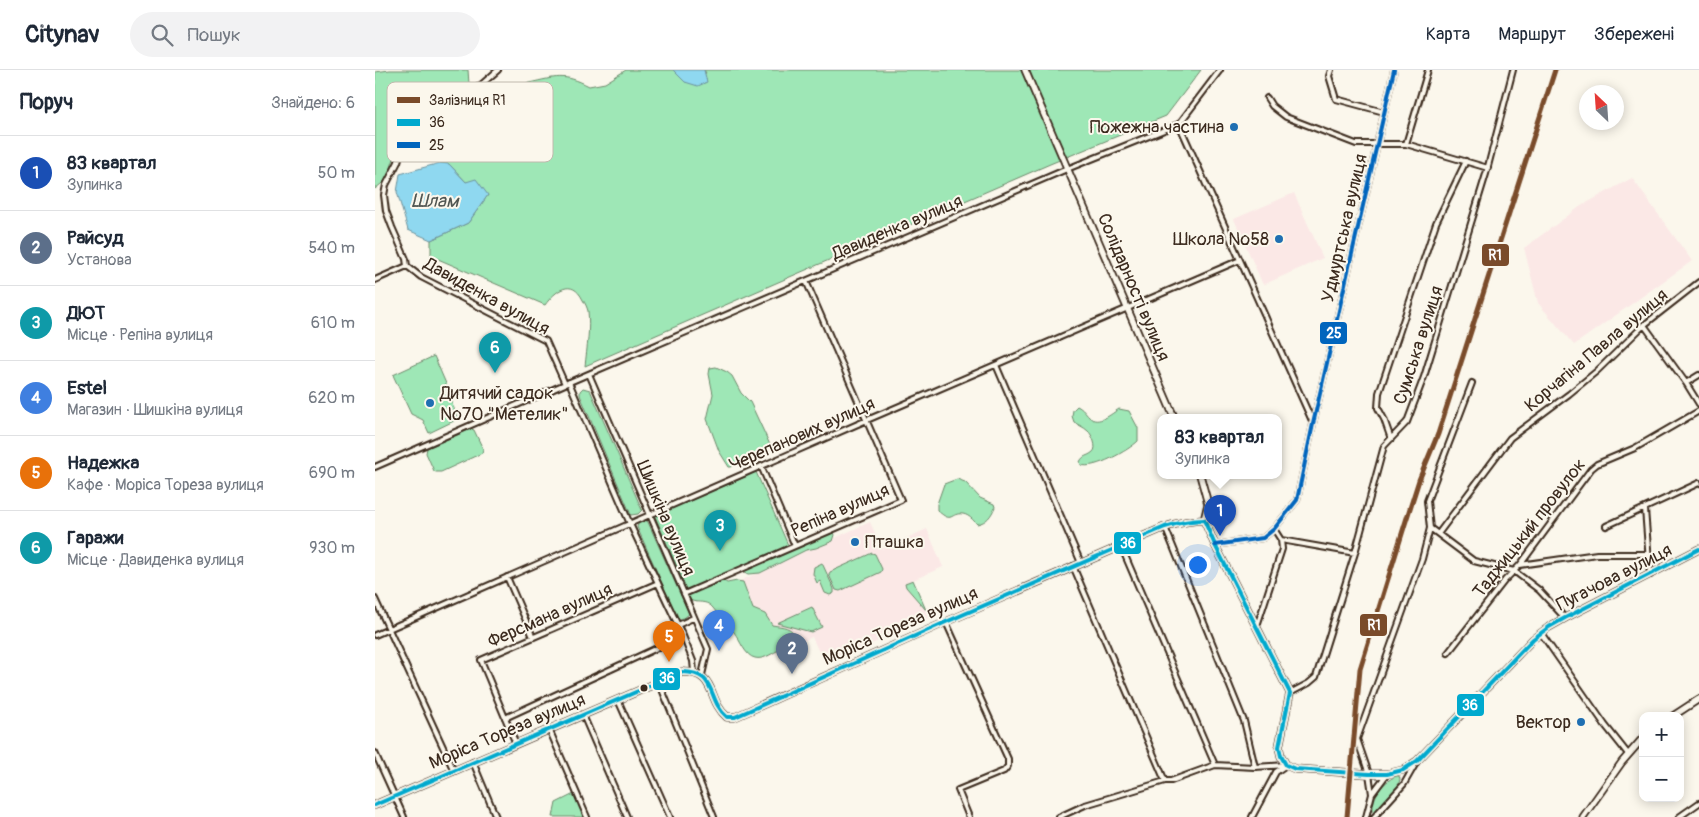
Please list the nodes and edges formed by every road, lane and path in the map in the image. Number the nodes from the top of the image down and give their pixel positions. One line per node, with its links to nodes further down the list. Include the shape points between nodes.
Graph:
1 (498, 70): 8 (street)
2 (1025, 70): 17 (street, Солідарності вулиця)
3 (1220, 70): 11 (street)
4 (1331, 70): 10 (street, via 1329,76 1336,99)
5 (1394, 70): 10 (street, Удмуртська вулиця)
6 (1428, 70): 12 (street)
7 (1513, 70): 16 (street, Сумська вулиця)
8 (484, 82)
9 (1267, 98): 13 (street, via 1271,106 1286,116 1356,144)
10 (1384, 112): 13 (street, Удмуртська вулиця)
11 (1179, 124): 17 (street, Давиденка вулиця); 18 (street)
12 (1406, 144): 13 (street); 14 (street)
13 (1377, 145): 35 (street, Удмуртська вулиця)
14 (1466, 161): 16 (street); 36 (street, via 1436,223 1379,393 1378,408)
15 (398, 162): 19 (street, via 384,194)
16 (1488, 168): 36 (street, Сумська вулиця, via 1424,377 1407,422)
17 (1067, 169): 21 (street, Давиденка вулиця); 23 (street, Солідарності вулиця)
18 (1240, 260): 23 (street, Черепанових вулиця); 35 (street)
19 (407, 266): 20 (street, Давиденка вулиця); 29 (street, Давиденка вулиця, via 421,277 546,341)
20 (375, 280)
21 (805, 281): 26 (street, Давиденка вулиця); 34 (street, Репiна вулиця)
22 (1699, 282): 24 (street, Корчагіна Павла вулиця)
23 (1127, 309): 25 (street, Черепанових вулиця); 33 (street, Солідарності вулиця)
24 (1644, 325): 28 (street); 49 (street, Корчагіна Павла вулиця, via 1597,371 1510,438)
25 (996, 365): 34 (street, Черепанових вулиця); 57 (street)
26 (589, 374): 29 (street, Давиденка вулиця); 42 (street, Шишкiна вулиця)
27 (1699, 375): 28 (street)
28 (1686, 382): 31 (street)
29 (567, 383): 38 (street, Давиденка вулиця); 44 (street)
30 (1472, 383): 47 (street, via 1427,502)
31 (1699, 404)
32 (1699, 411): 58 (street, Таджицький провулок, via 1591,469)
33 (1174, 414)
34 (867, 420): 37 (street, Черепанових вулиця); 52 (street, Репiна вулиця, via 901,500)
35 (1313, 424): 48 (street, Удмуртська вулиця, via 1297,500)
36 (1391, 439): 55 (street, Сумська вулиця, via 1384,446)
37 (761, 466): 42 (street, Черепанових вулиця); 52 (street)
38 (375, 467)
39 (1201, 479): 43 (street, via 1208,504)
40 (1699, 483): 41 (street)
41 (1645, 509): 45 (street); 56 (street)
42 (650, 515): 44 (street, Черепанових вулиця); 64 (street, Шишкiна вулиця)
43 (1204, 520): 46 (street, Моріса Тореза вулиця); 51 (street)
44 (630, 524): 62 (street, Черепанових вулиця); 63 (street)
45 (1607, 526)
46 (1165, 527): 53 (street, Моріса Тореза вулиця); 95 (street, via 1244,721)
47 (1430, 528): 49 (street); 97 (street, via 1422,560 1357,739)
48 (1274, 529): 50 (street); 51 (street, Удмуртська вулиця, via 1263,538)
49 (1438, 534): 60 (street, via 1474,561)
50 (1281, 540): 55 (street); 70 (street, via 1282,549)
51 (1215, 545): 70 (street)
52 (795, 546): 64 (street, Репiна вулиця)
53 (1121, 546): 57 (street, Моріса Тореза вулиця); 94 (street)
54 (1699, 549): 61 (street, Пугачова вулиця)
55 (1355, 552): 80 (street, Сумська вулиця, via 1316,677)
56 (1649, 554): 58 (street, via 1597,554); 61 (street)
57 (1081, 563): 59 (street, Моріса Тореза вулиця)
58 (1520, 565): 60 (street, Таджицький провулок)
59 (1073, 566): 68 (street, Моріса Тореза вулиця); 99 (street)
60 (1514, 571): 67 (street, via 1539,590); 76 (street, Таджицький провулок)
61 (1650, 575): 67 (street, Пугачова вулиця)
62 (507, 577): 71 (street, Черепанових вулиця); 75 (street)
63 (658, 583): 69 (street); 75 (street, Ферсмана вулиця)
64 (683, 594): 66 (street, Шишкiна вулиця)
65 (375, 600): 71 (street)
66 (693, 618): 69 (street); 78 (street, Шишкiна вулиця, via 708,649)
67 (1565, 618): 72 (street, Пугачова вулиця)
68 (946, 622): 78 (street, Моріса Тореза вулиця, via 735,717 722,713); 110 (street, via 1008,759 1004,771 957,790)
69 (678, 625): 74 (street)
70 (1257, 626): 80 (street)
71 (388, 629): 73 (street, Черепанових вулиця); 96 (street)
72 (1541, 633): 90 (street); 91 (street, Пугачова вулиця)
73 (375, 635)
74 (683, 636): 77 (street); 85 (street)
75 (533, 637): 85 (street, Ферсмана вулиця, via 481,660)
76 (1448, 653)
77 (694, 672): 78 (street); 79 (street, Моріса Тореза вулиця, via 682,672)
78 (702, 675)
79 (659, 682): 82 (street, Моріса Тореза вулиця); 109 (street)
80 (1290, 693): 93 (street, via 1279,747)
81 (1699, 699): 83 (street)
82 (618, 700): 84 (street, Моріса Тореза вулиця); 108 (street)
83 (1679, 712)
84 (583, 715): 86 (street, Моріса Тореза вулиця); 107 (street)
85 (505, 718): 88 (street, Ферсмана вулиця)
86 (549, 729): 88 (street, Моріса Тореза вулиця); 106 (street)
87 (1639, 742): 90 (street)
88 (517, 744): 92 (street, Моріса Тореза вулиця)
89 (375, 753): 101 (street)
90 (1628, 754): 115 (street)
91 (1417, 761): 98 (street, Пугачова вулиця, via 1403,770); 114 (street, Пугачова вулиця, via 1404,784)
92 (473, 762): 96 (street, Моріса Тореза вулиця); 105 (street)
93 (1286, 765): 95 (street); 97 (street, Пугачова вулиця, via 1295,769); 112 (street, via 1276,772)
94 (1215, 766): 95 (street); 99 (street)
95 (1255, 768)
96 (454, 770): 101 (street, Моріса Тореза вулиця)
97 (1369, 774): 98 (street, Пугачова вулиця); 100 (street)
98 (1387, 774): 100 (street)
99 (1165, 781): 111 (street, via 1085,805)
100 (1372, 794): 113 (street)
101 (395, 796): 103 (street, Моріса Тореза вулиця); 104 (street)
102 (1699, 803): 116 (street)
103 (375, 805)
104 (404, 817)
105 (496, 817)
106 (587, 817)
107 (627, 817)
108 (670, 817)
109 (714, 817)
110 (969, 817)
111 (1059, 817)
112 (1252, 817)
113 (1366, 817)
114 (1374, 817)
115 (1583, 817)
116 (1679, 817)

